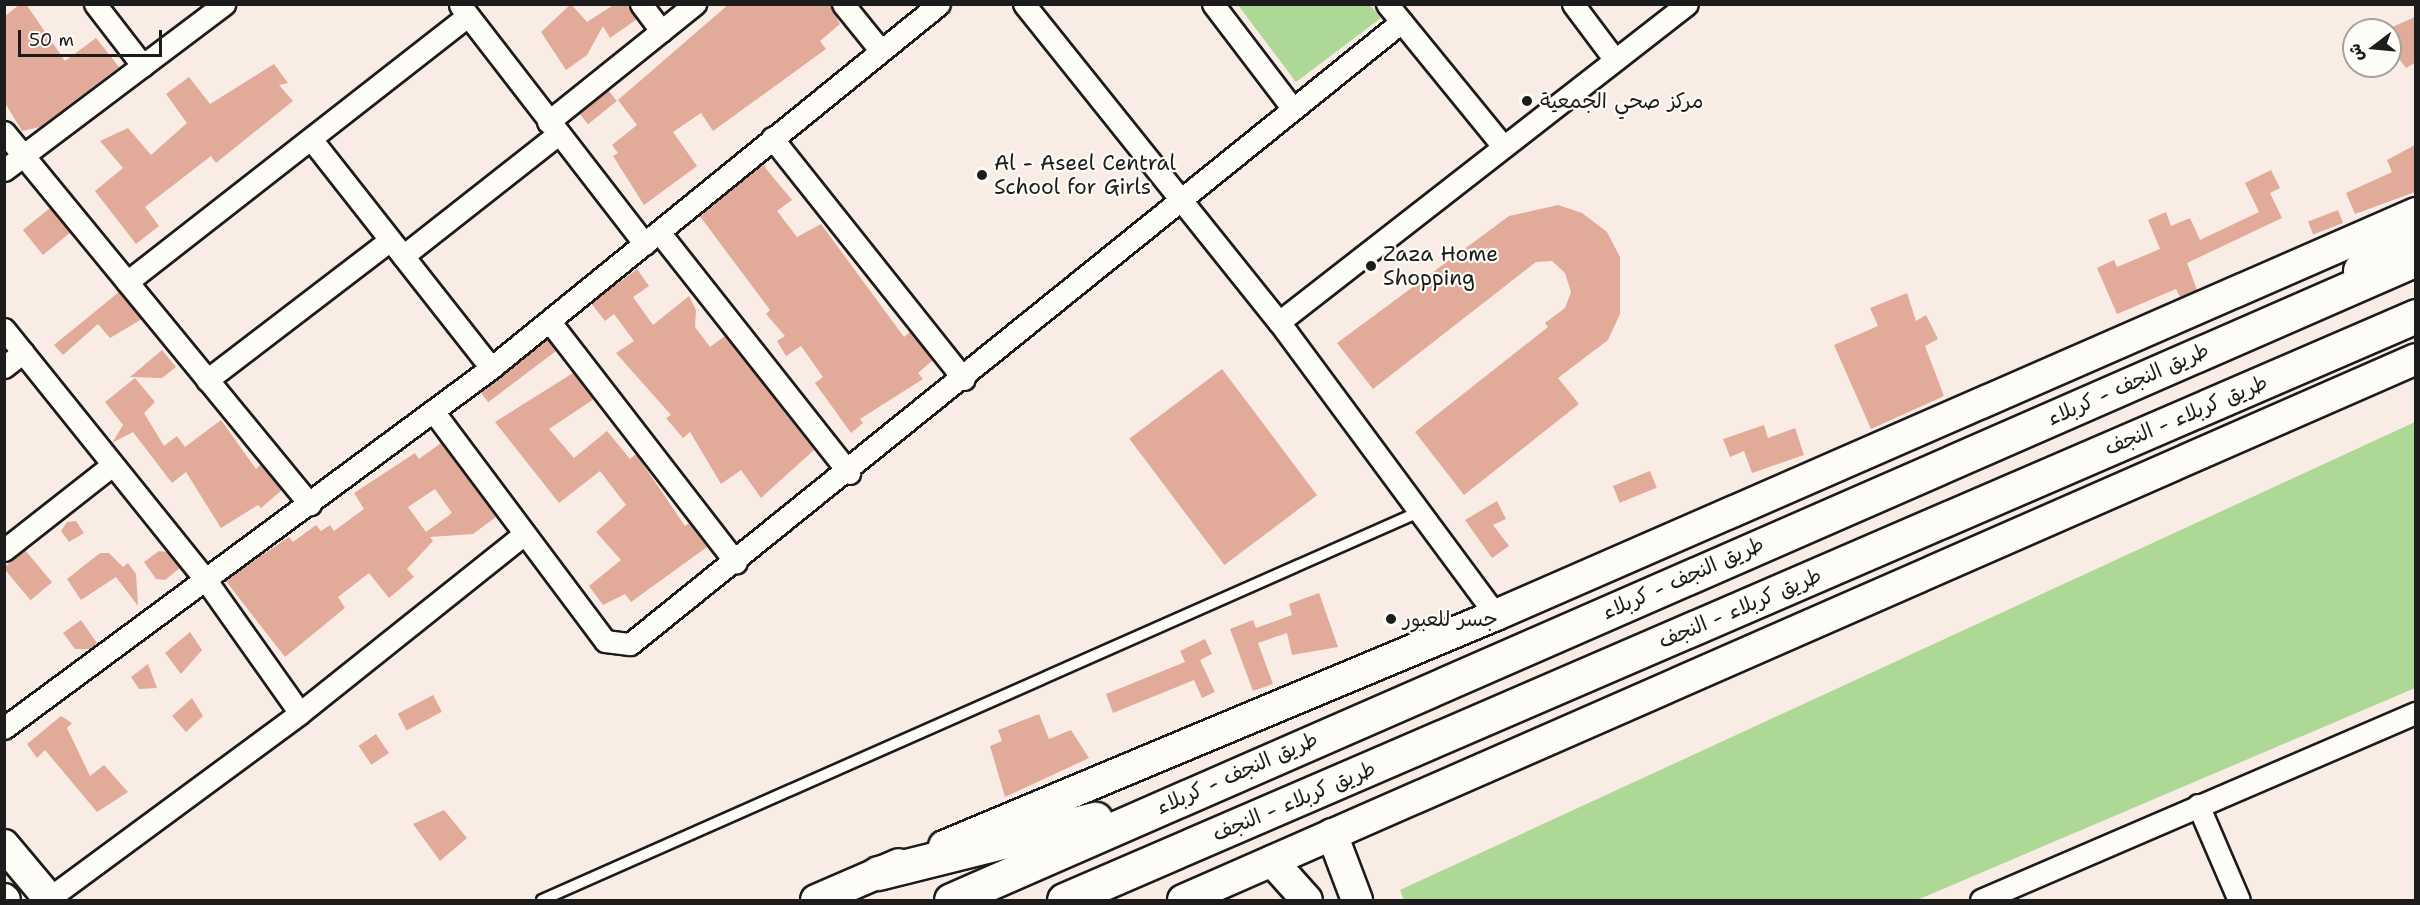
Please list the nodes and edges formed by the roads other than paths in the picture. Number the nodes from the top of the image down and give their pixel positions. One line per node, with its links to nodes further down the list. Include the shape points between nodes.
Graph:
1 (95, 4): 17 (street)
2 (224, 4): 17 (street)
3 (641, 4): 14 (street)
4 (695, 4): 14 (street)
5 (843, 4): 15 (street)
6 (939, 4): 15 (street)
7 (1024, 4): 26 (street)
8 (1213, 4): 18 (street)
9 (1387, 4): 13 (street)
10 (1573, 4): 16 (street)
11 (1687, 4): 16 (street)
12 (464, 10): 19 (street); 22 (street)
13 (1401, 22): 18 (street); 23 (street)
14 (661, 31): 19 (street)
15 (881, 51): 21 (street)
16 (1615, 60): 23 (street)
17 (143, 66): 24 (street)
18 (1293, 109): 26 (street)
19 (553, 128): 29 (street); 31 (street)
20 (4, 132): 24 (street)
21 (772, 138): 29 (street); 43 (street)
22 (311, 139): 30 (street); 33 (street)
23 (1503, 146): 37 (street)
24 (22, 155): 25 (street); 33 (street)
25 (4, 170)
26 (1180, 200): 37 (street); 43 (street)
27 (2415, 213): 54 (main road)
28 (2415, 226): 34 (highway)
29 (652, 238): 36 (street); 47 (street)
30 (390, 240): 31 (street); 44 (street)
31 (403, 256): 42 (street)
32 (2415, 259): 34 (highway, طريق النجف - کربلاء)
33 (127, 282): 44 (street)
34 (2323, 298): 58 (highway, طريق النجف - کربلاء)
35 (2415, 316): 68 (highway, طريق کربلاء - النجف)
36 (550, 322): 42 (street); 52 (street)
37 (1279, 322): 49 (street)
38 (4, 329): 39 (street)
39 (23, 352): 41 (street); 46 (street)
40 (2415, 359): 60 (main road)
41 (4, 367)
42 (491, 368): 45 (street)
43 (964, 379): 47 (street)
44 (207, 380): 48 (street)
45 (433, 411): 48 (street); 50 (street)
46 (111, 466): 51 (street); 53 (street)
47 (849, 473): 52 (street)
48 (310, 504): 53 (street)
49 (1421, 512): 54 (street); 65 (lane)
50 (524, 534): 52 (street, via 605,641 617,646 641,637); 56 (street)
51 (4, 550)
52 (736, 563)
53 (205, 579): 56 (street); 57 (street)
54 (1496, 615): 63 (main road)
55 (2415, 712): 59 (street)
56 (300, 713): 64 (street)
57 (4, 728)
58 (1178, 799): 63 (highway); 67 (highway, طريق النجف - کربلاء)
59 (2198, 805): 72 (street); 73 (street)
60 (1332, 834): 62 (main road); 71 (main road)
61 (4, 845): 64 (main road)
62 (1272, 861): 69 (main road); 70 (main road)
63 (878, 873): 66 (main road)
64 (49, 900)
65 (542, 900)
66 (816, 900)
67 (951, 900)
68 (1064, 900)
69 (1183, 900)
70 (1306, 900)
71 (1358, 900)
72 (1981, 900)
73 (2239, 900)

